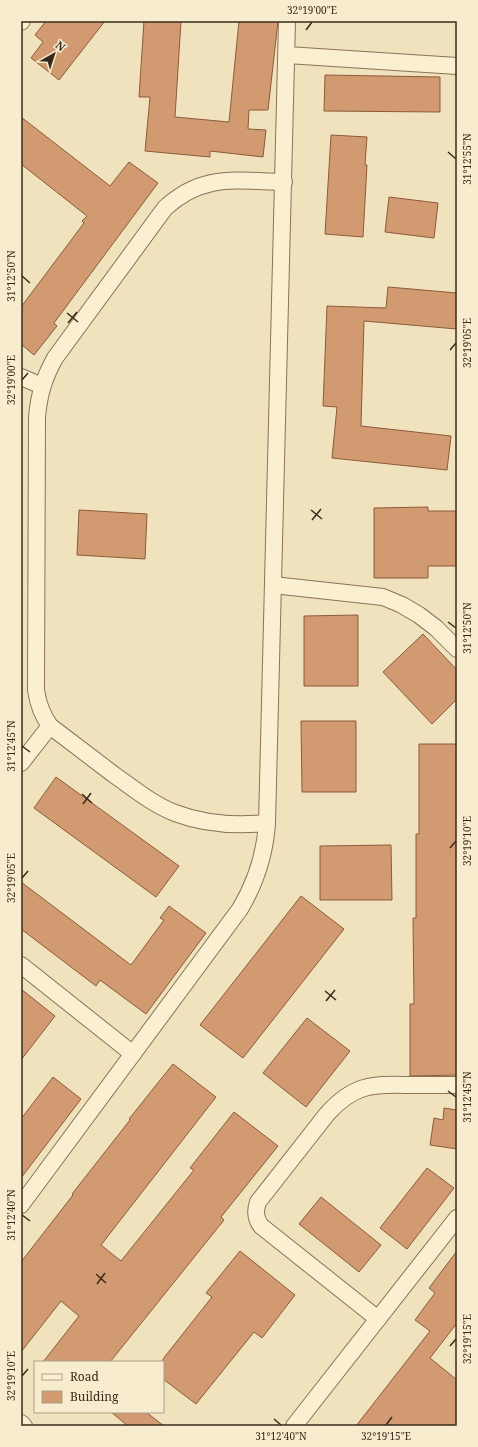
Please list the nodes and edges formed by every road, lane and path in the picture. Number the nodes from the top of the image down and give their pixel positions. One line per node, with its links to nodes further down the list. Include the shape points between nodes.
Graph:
1 (288, 21): 2 (street)
2 (287, 56): 3 (street); 4 (street)
3 (457, 66)
4 (284, 182): 6 (street, via 219,181 196,186 174,199 156,218 56,358); 7 (street)
5 (21, 377): 6 (street)
6 (42, 386): 9 (street, via 36,418 36,690 41,711)
7 (273, 585): 8 (street, via 383,598 420,616); 11 (street)
8 (457, 649)
9 (50, 726): 10 (street); 11 (street, via 143,796 174,812 190,818 228,824)
10 (21, 763)
11 (267, 823): 13 (street, via 262,861 249,894)
12 (21, 965): 13 (street)
13 (133, 1054): 15 (street)
14 (457, 1085): 17 (street, via 378,1084 365,1087 343,1098 327,1114 256,1207 256,1217 261,1226)
15 (21, 1205)
16 (457, 1218): 17 (street)
17 (378, 1319): 20 (street)
18 (21, 1424): 19 (street)
19 (24, 1426)
20 (294, 1426)

